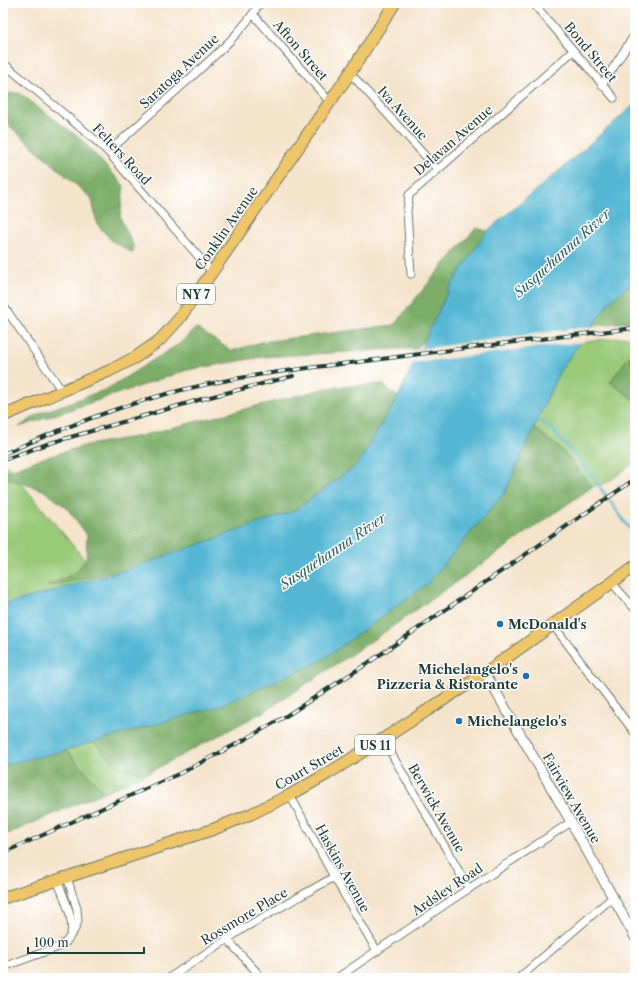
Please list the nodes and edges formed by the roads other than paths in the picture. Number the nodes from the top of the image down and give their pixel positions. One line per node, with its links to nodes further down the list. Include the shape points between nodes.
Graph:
1 (260, 3): 4 (street, Saratoga Avenue)
2 (395, 3): 8 (main road, Conklin Avenue / NY 7)
3 (533, 3): 6 (street, Bond Street)
4 (253, 14): 11 (street, Afton Street); 12 (street, Saratoga Avenue, via 236,35 202,68)
5 (635, 34): 9 (street)
6 (574, 51): 9 (street, Bond Street); 13 (street, Delavan Avenue)
7 (3, 63): 12 (street, Felters Road)
8 (350, 73): 11 (main road, Conklin Avenue / NY 7); 13 (street, Iva Avenue)
9 (602, 85): 10 (street, Bond Street)
10 (614, 98)
11 (330, 102): 14 (main road, Conklin Avenue / NY 7)
12 (108, 152): 14 (street, Felters Road)
13 (437, 169): 15 (street, Delavan Avenue, via 409,195 406,211)
14 (212, 272): 17 (main road, Conklin Avenue / NY 7, via 178,319 151,348 109,371)
15 (411, 274)
16 (3, 305): 17 (street)
17 (62, 391): 18 (main road, Conklin Avenue / NY 7)
18 (3, 416)
19 (635, 566): 20 (main road, Court Street / US 11)
20 (612, 583): 21 (street); 22 (main road, Court Street / US 11)
21 (635, 609)
22 (552, 625): 23 (main road, Court Street / US 11); 24 (street)
23 (485, 673): 25 (main road, Court Street / US 11); 27 (street, Fairview Avenue)
24 (635, 733)
25 (383, 739): 26 (main road, Court Street / US 11); 30 (street, Berwick Avenue)
26 (290, 796): 28 (street, Haskins Avenue); 29 (main road, Court Street / US 11, via 214,829)
27 (571, 822): 30 (street, Ardsley Road); 31 (street, Fairview Avenue)
28 (334, 877): 35 (street, Rossmore Place); 36 (street, Haskins Avenue)
29 (62, 879): 32 (main road, Court Street / US 11); 33 (street, via 72,924); 33 (street, via 78,916 77,925)
30 (469, 889): 36 (street, Ardsley Road)
31 (613, 897): 34 (street, Fairview Avenue); 41 (street)
32 (3, 898)
33 (71, 934): 37 (street, via 66,942 58,947)
34 (635, 937)
35 (227, 939): 38 (street, Rossmore Place); 39 (street)
36 (377, 951): 40 (street, Ardsley Road)
37 (3, 967)
38 (168, 978)
39 (262, 978)
40 (337, 978)
41 (520, 978)

